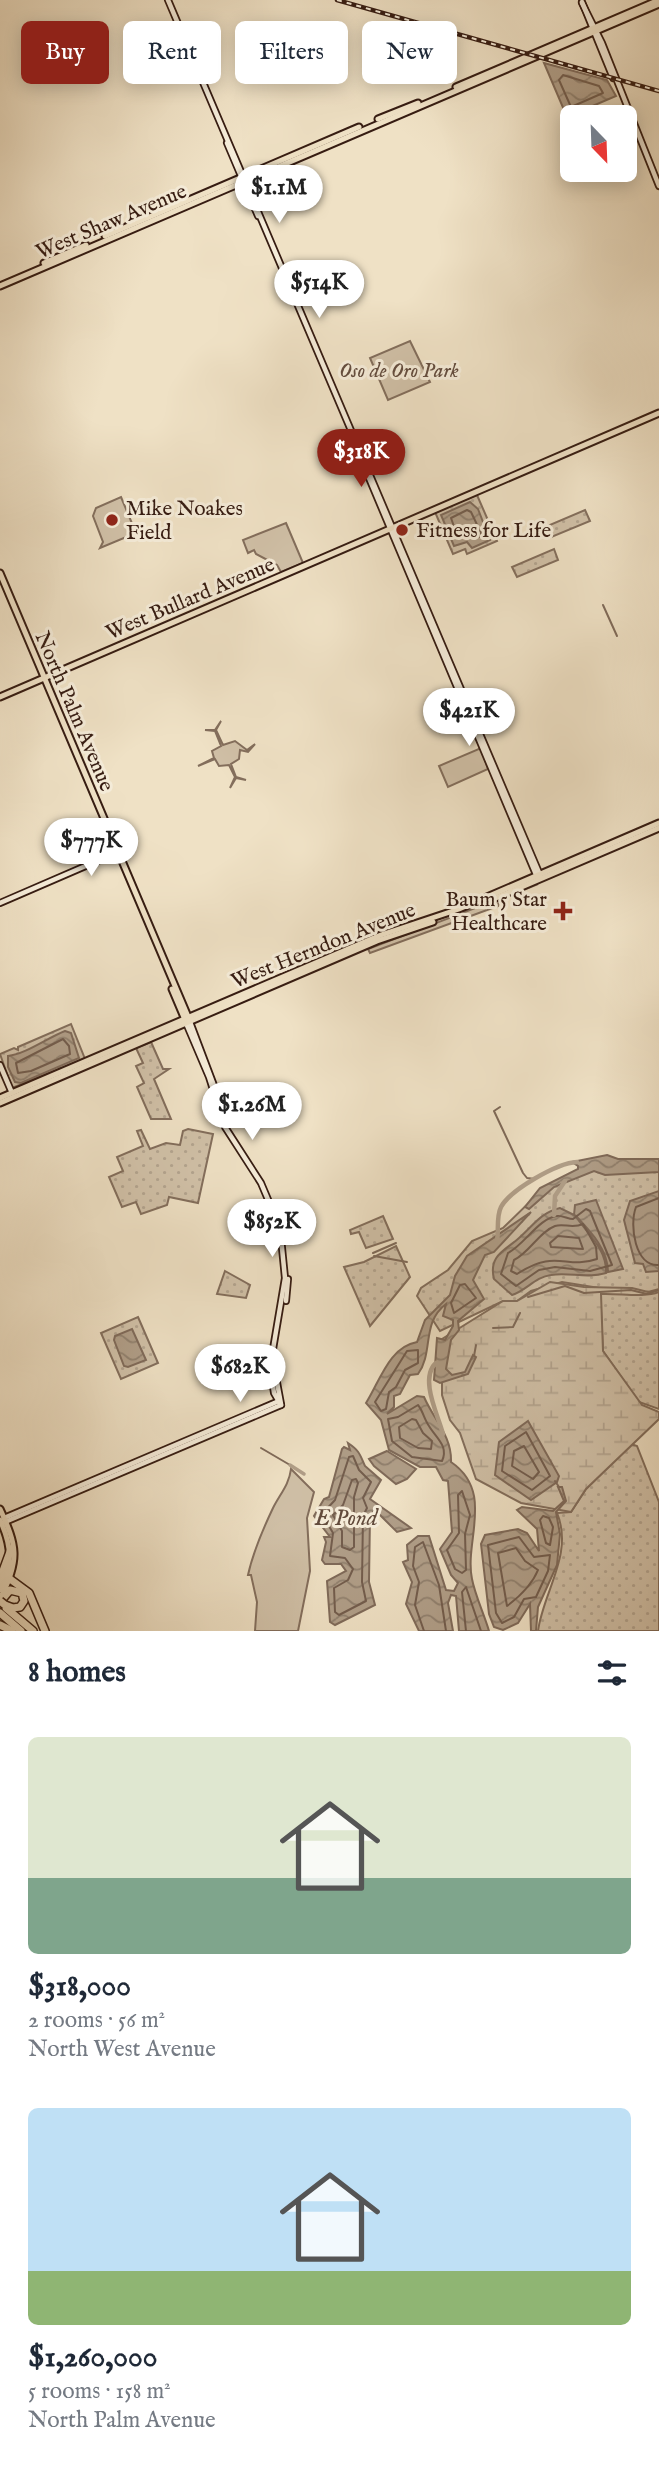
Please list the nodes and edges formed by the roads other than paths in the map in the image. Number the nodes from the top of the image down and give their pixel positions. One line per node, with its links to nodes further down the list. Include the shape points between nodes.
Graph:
1 (581, 1): 5 (main road)
2 (169, 2): 12 (main road); 14 (main road)
3 (659, 2): 4 (main road)
4 (647, 7): 5 (main road); 5 (main road)
5 (594, 30): 6 (main road); 7 (main road); 8 (main road); 8 (main road)
6 (603, 54): 7 (main road); 10 (main road)
7 (613, 71): 11 (main road)
8 (442, 95): 9 (main road)
9 (418, 104): 15 (main road); 15 (main road)
10 (625, 105)
11 (626, 105)
12 (222, 130): 14 (main road); 17 (main road)
13 (637, 134): 18 (main road)
14 (232, 146): 17 (main road)
15 (319, 146): 16 (main road, West Shaw Avenue)
16 (281, 162): 17 (main road, West Shaw Avenue); 17 (main road, West Shaw Avenue)
17 (244, 178): 19 (main road, West Shaw Avenue); 19 (main road, West Shaw Avenue); 20 (main road); 21 (main road)
18 (659, 186)
19 (200, 197): 24 (main road, West Shaw Avenue); 24 (main road, West Shaw Avenue)
20 (255, 209): 21 (main road); 22 (main road)
21 (263, 220): 23 (main road)
22 (266, 234): 23 (main road); 26 (main road)
23 (275, 248): 27 (main road)
24 (0, 284)
25 (659, 413): 28 (main road, West Bullard Avenue)
26 (363, 464): 27 (main road); 28 (main road)
27 (377, 489): 28 (main road)
28 (391, 527): 31 (main road, West Bullard Avenue); 36 (main road); 36 (main road)
29 (0, 573): 31 (main road, North Palm Avenue)
30 (0, 580): 31 (main road, North Palm Avenue)
31 (43, 679): 32 (main road, West Bullard Avenue); 33 (main road, North Palm Avenue); 34 (main road, North Palm Avenue)
32 (0, 697)
33 (50, 699): 34 (main road); 37 (main road, North Palm Avenue)
34 (59, 713): 37 (main road, North Palm Avenue)
35 (659, 826): 38 (main road, West Herndon Avenue)
36 (525, 843): 38 (main road); 38 (main road)
37 (117, 853): 39 (main road, North Palm Avenue); 40 (main road); 41 (main road, North Palm Avenue)
38 (539, 877): 44 (main road, West Herndon Avenue, via 381,935)
39 (131, 890): 41 (main road); 42 (main road, North Palm Avenue)
40 (0, 903)
41 (142, 910): 43 (main road, North Palm Avenue)
42 (159, 956): 43 (main road); 44 (main road, North Palm Avenue)
43 (171, 977): 44 (main road, North Palm Avenue)
44 (187, 1020): 45 (main road, North Palm Avenue); 45 (main road, North Palm Avenue); 47 (main road, West Herndon Avenue)
45 (205, 1061): 49 (main road, North Palm Avenue); 50 (main road, North Palm Avenue, via 229,1127)
46 (0, 1065): 47 (main road)
47 (13, 1095): 48 (main road, West Herndon Avenue)
48 (0, 1101)
49 (235, 1146): 50 (main road); 51 (main road, North Palm Avenue, via 261,1183)
50 (250, 1162): 51 (main road, North Palm Avenue, via 273,1202)
51 (284, 1238): 52 (main road, North Palm Avenue, via 285,1278); 52 (main road, North Palm Avenue, via 288,1289)
52 (277, 1334): 53 (main road, North Palm Avenue)
53 (273, 1349): 54 (main road); 54 (main road, North Palm Avenue, via 270,1376)
54 (279, 1402): 55 (main road); 56 (main road)
55 (234, 1421): 56 (main road); 57 (main road)
56 (216, 1432): 57 (main road)
57 (160, 1454): 58 (main road); 58 (main road)
58 (48, 1502): 60 (main road); 60 (main road)
59 (0, 1509): 60 (main road)
60 (2, 1521): 61 (main road); 62 (main road, via 15,1551)
61 (11, 1549): 62 (highway)
62 (3, 1583): 63 (main road); 68 (highway, via 29,1593)
63 (1, 1606): 65 (highway); 67 (highway)
64 (0, 1625): 65 (highway)
65 (11, 1627): 66 (highway)
66 (21, 1631)
67 (33, 1631)
68 (45, 1631)

